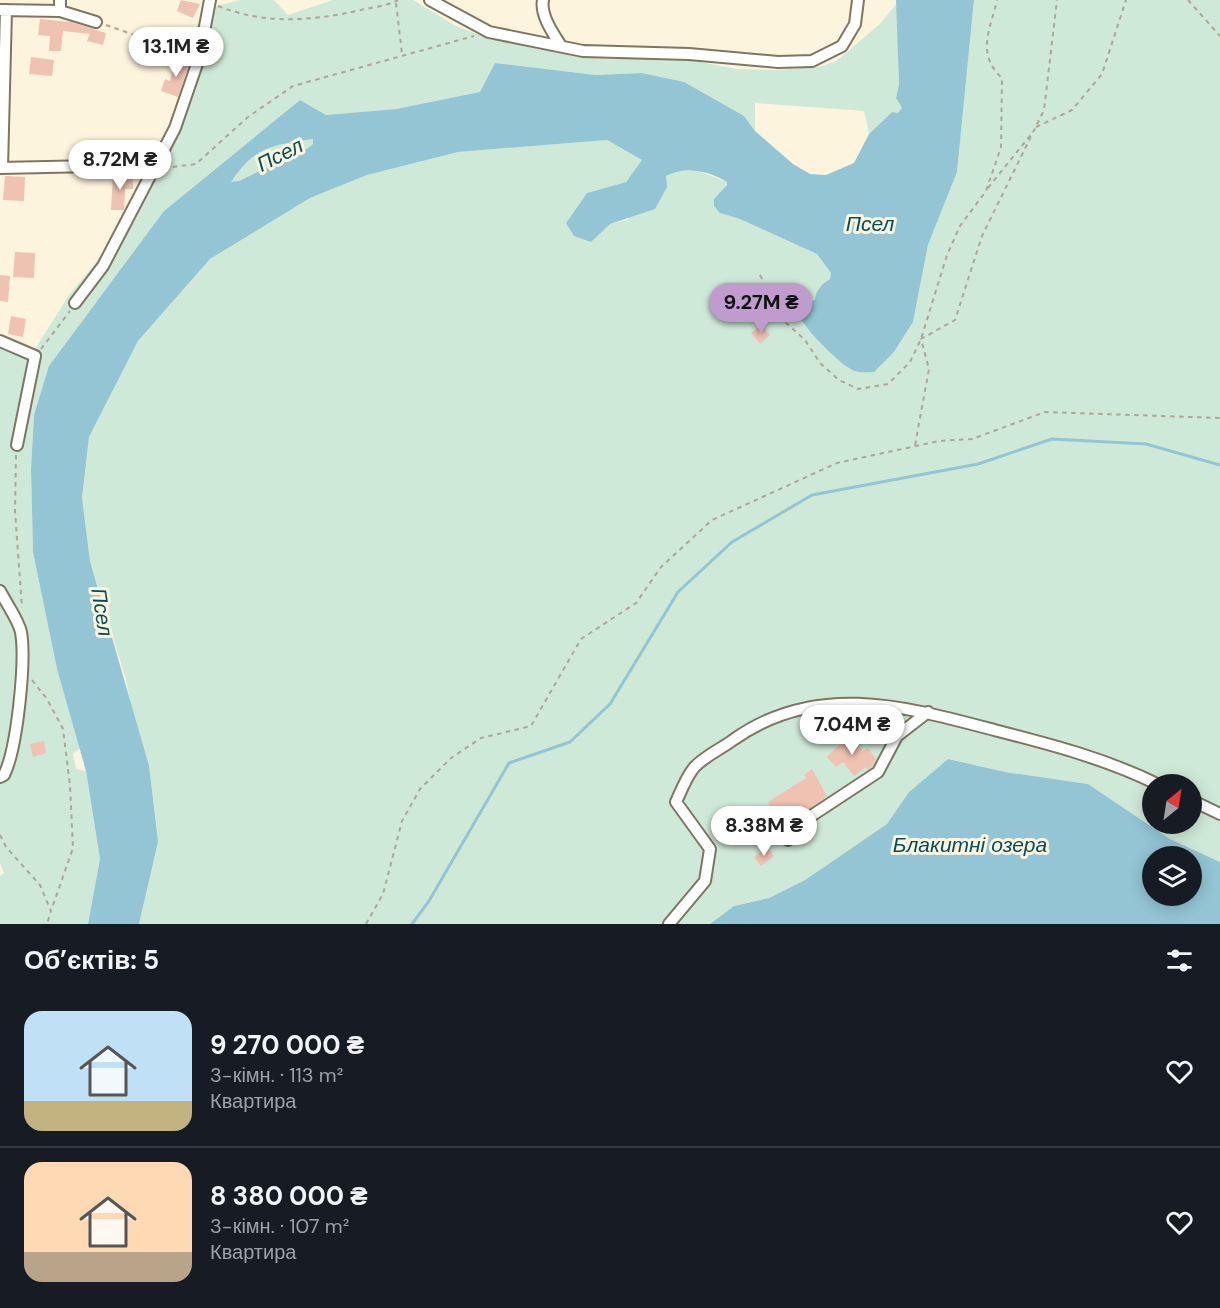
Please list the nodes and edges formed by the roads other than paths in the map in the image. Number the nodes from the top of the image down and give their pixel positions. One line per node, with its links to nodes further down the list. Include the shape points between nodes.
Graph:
1 (430, 0): 8 (street, via 489,32)
2 (543, 0): 8 (street, via 550,27)
3 (858, 0): 8 (street, via 855,24 842,46 812,61 583,51)
4 (209, 1): 10 (street, via 199,58 175,128)
5 (60, 6): 6 (street); 7 (street)
6 (3, 10): 9 (street)
7 (96, 22)
8 (561, 46)
9 (1, 168): 10 (street, via 93,166)
10 (153, 170): 11 (street, via 103,266)
11 (75, 303)
12 (0, 341): 13 (street, via 35,356)
13 (16, 445)
14 (0, 591): 16 (street, via 21,631 13,751)
15 (928, 712): 17 (street, via 1076,751); 20 (street, via 897,736 878,772 802,822); 21 (street, via 878,703 821,704 778,714 693,768 676,802 710,849 707,870 705,881)
16 (0, 777)
17 (1142, 777)
18 (1202, 805): 19 (street)
19 (1220, 814)
20 (788, 840)
21 (669, 924)

